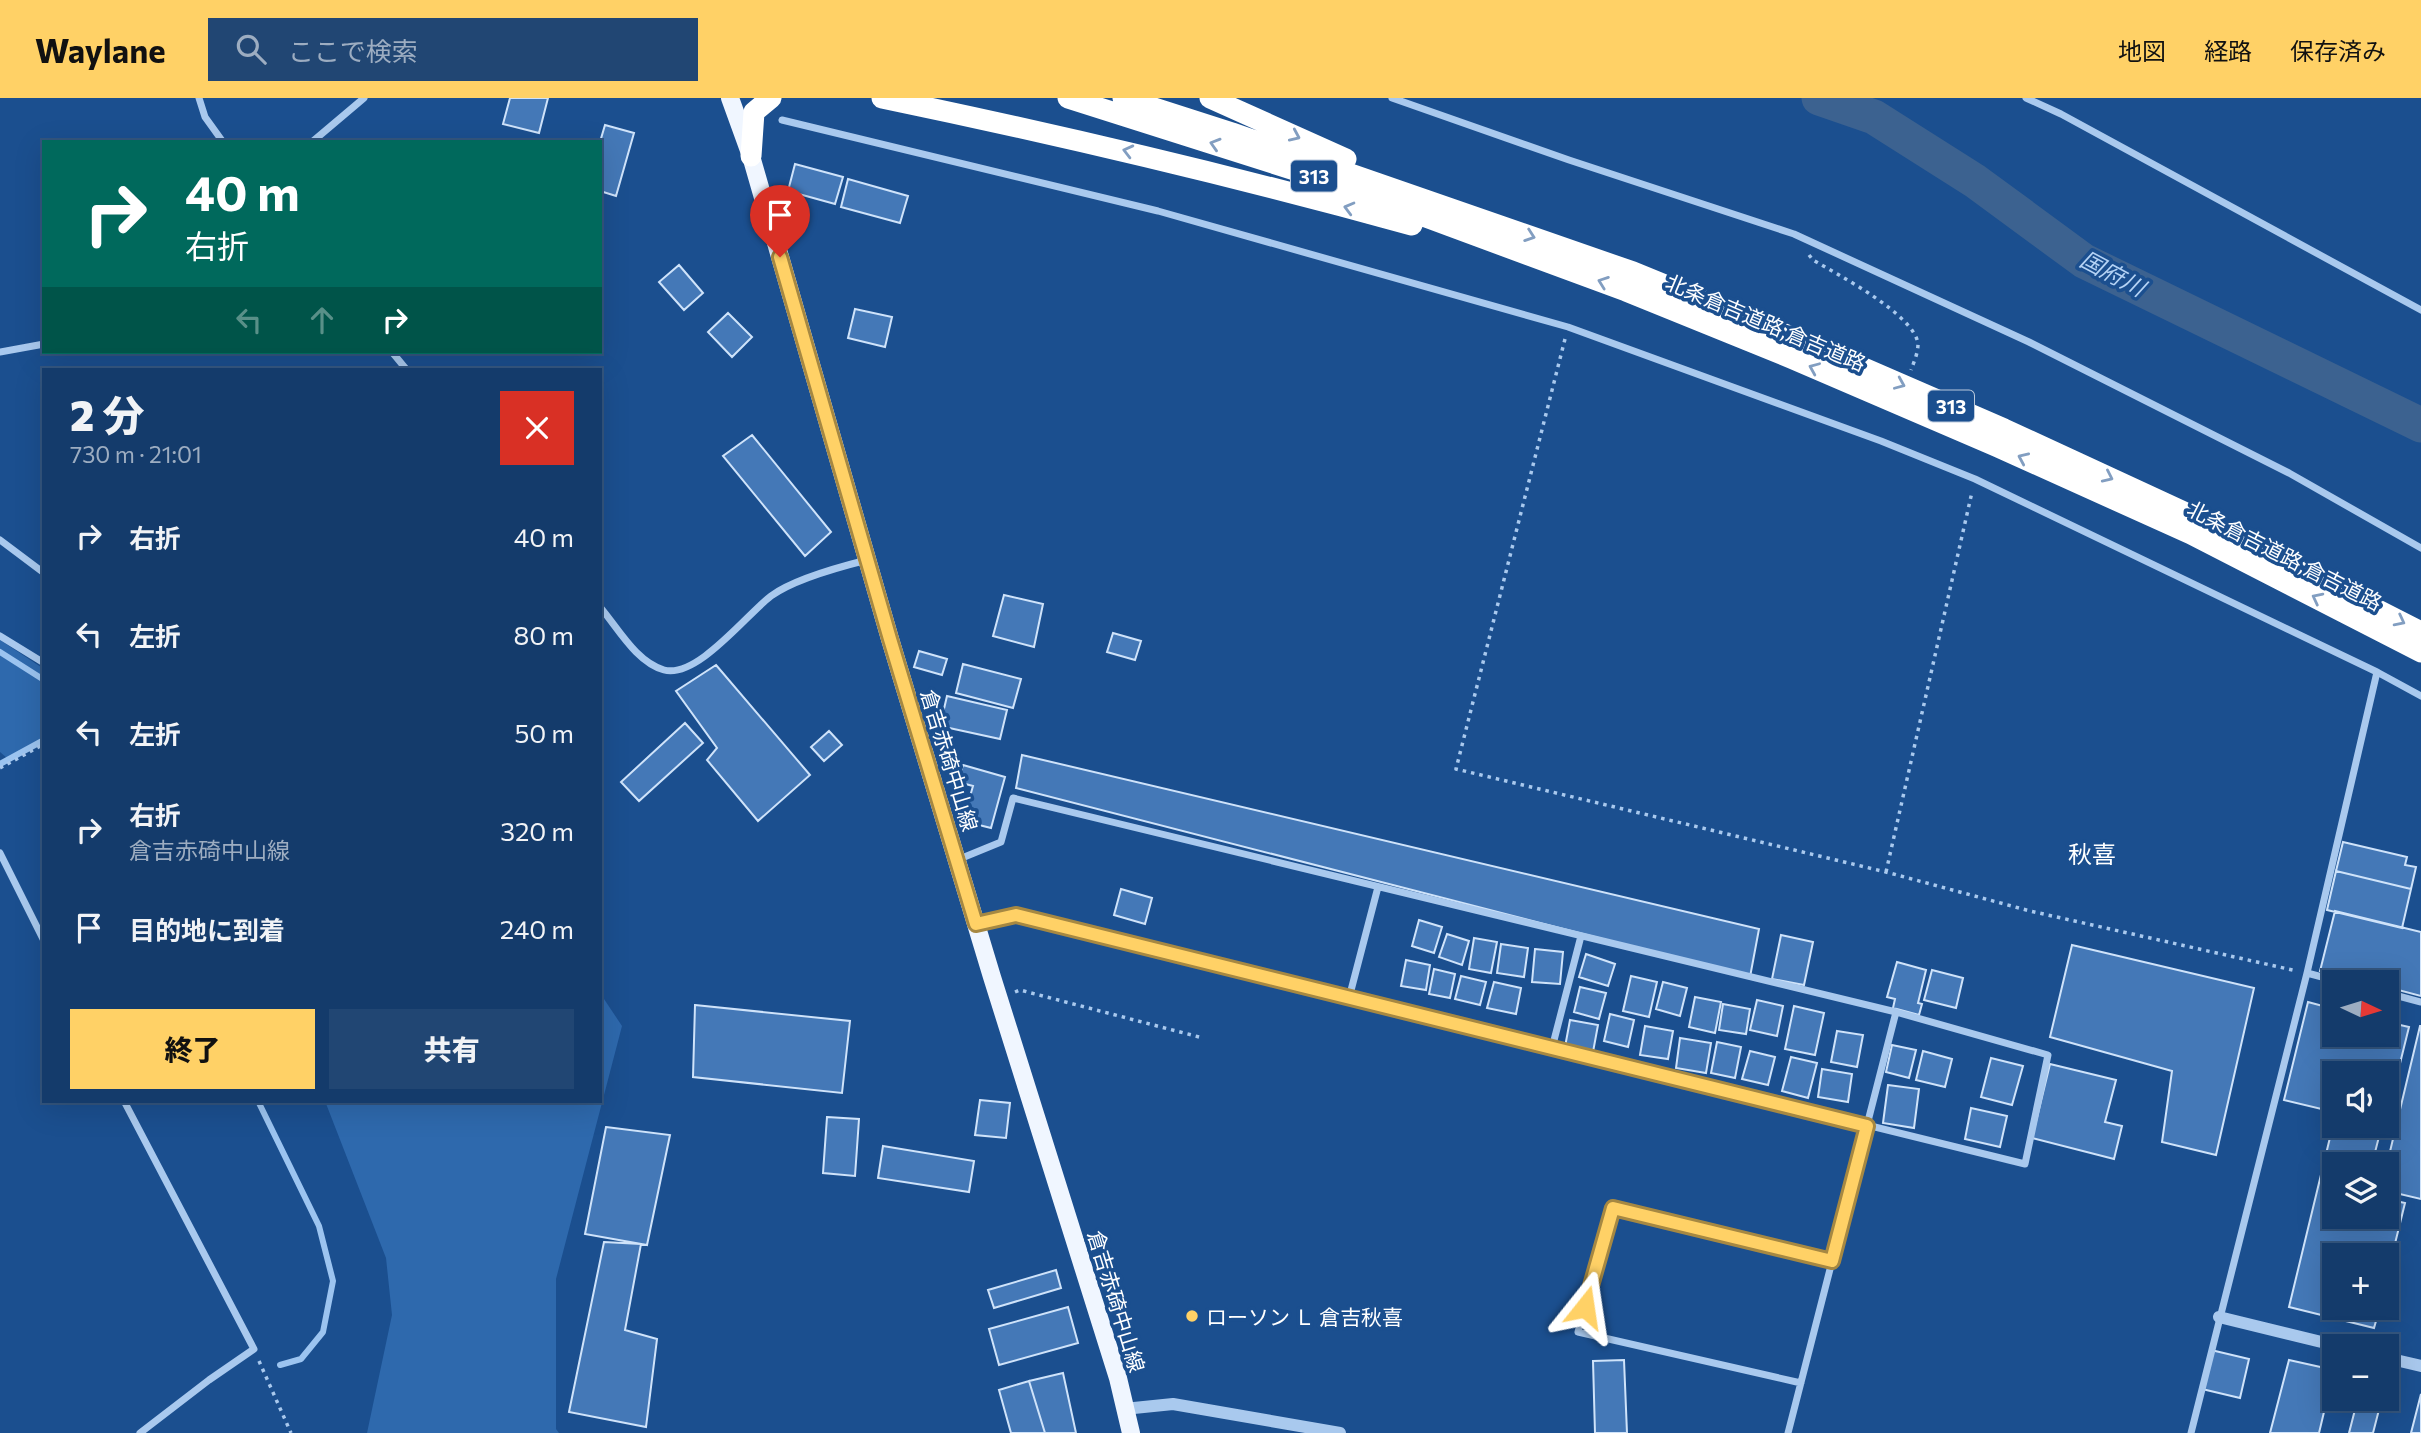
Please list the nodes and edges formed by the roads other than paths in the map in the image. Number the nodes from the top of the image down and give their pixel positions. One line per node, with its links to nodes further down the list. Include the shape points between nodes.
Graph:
1 (199, 98): 12 (street, via 205,117)
2 (364, 98): 13 (street)
3 (730, 98): 14 (main road, 倉吉赤碕中山線)
4 (771, 98): 14 (highway, via 754,112)
5 (882, 98): 16 (highway, one-way to 5, via 1281,189 1087,141)
6 (1068, 98): 16 (highway, 北条倉吉道路;倉吉道路 / 313, one-way to 6, via 1323,179)
7 (1123, 98): 15 (highway, 北条倉吉道路;倉吉道路 / 313)
8 (1210, 98): 15 (highway, one-way to 15)
9 (1392, 98): 23 (street, via 1794,234 2029,342 2289,473)
10 (2026, 98): 17 (street)
11 (782, 120): 31 (street, via 1158,211 1568,327 1881,440 1975,479)
12 (222, 140)
13 (314, 140)
14 (751, 156): 24 (main road, 倉吉赤碕中山線)
15 (1466, 213): 27 (highway, 北条倉吉道路;倉吉道路 / 313, one-way to 27, via 1633,272 2004,429 2199,519)
16 (1556, 265): 29 (highway, 北条倉吉道路;倉吉道路 / 313, one-way to 16, via 2191,534 1997,446)
17 (2421, 310)
18 (42, 344): 19 (street)
19 (0, 352)
20 (394, 354): 21 (street)
21 (405, 368)
22 (0, 540): 25 (street)
23 (2421, 548)
24 (868, 559): 26 (street, via 825,571 773,594 699,661 684,668 666,671 644,659); 34 (main road, 倉吉赤碕中山線)
25 (42, 572)
26 (602, 609)
27 (2421, 632)
28 (0, 636): 30 (street)
29 (2421, 652)
30 (42, 662)
31 (2377, 672): 32 (street); 39 (street)
32 (2421, 696)
33 (0, 853): 38 (street)
34 (956, 860): 35 (street, via 1000,842 1013,798); 36 (main road, 倉吉赤碕中山線)
35 (1378, 887): 37 (street); 42 (street)
36 (976, 924): 42 (street, via 1016,915); 54 (main road, 倉吉赤碕中山線)
37 (1581, 936): 44 (street); 45 (street)
38 (42, 937)
39 (2307, 973): 40 (street); 49 (street)
40 (2322, 977)
41 (2399, 996): 43 (street)
42 (1349, 998): 45 (street)
43 (2421, 1002)
44 (1896, 1012): 47 (street); 47 (street, via 2048,1055 2025,1164)
45 (1552, 1048): 47 (street)
46 (125, 1103): 55 (street, via 254,1349)
47 (1867, 1126): 48 (street)
48 (1832, 1261): 53 (street); 53 (street, via 1613,1208 1578,1332)
49 (2219, 1317): 50 (street); 59 (street)
50 (2322, 1342)
51 (2399, 1361): 52 (street)
52 (2421, 1366)
53 (1801, 1383): 58 (street)
54 (1124, 1409): 56 (main road, 倉吉赤碕中山線); 57 (street, via 1173,1404)
55 (140, 1433)
56 (1131, 1433)
57 (1340, 1433)
58 (1788, 1433)
59 (2191, 1433)

